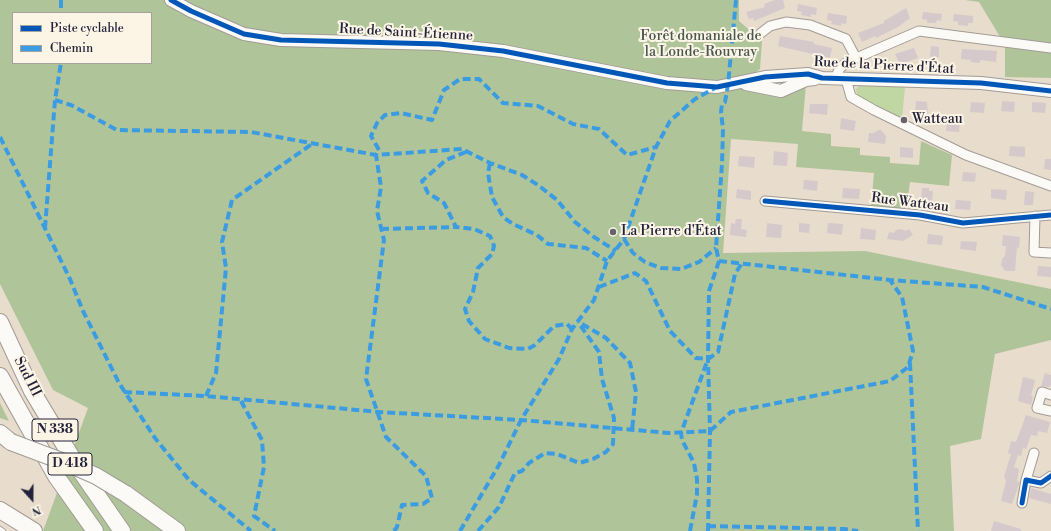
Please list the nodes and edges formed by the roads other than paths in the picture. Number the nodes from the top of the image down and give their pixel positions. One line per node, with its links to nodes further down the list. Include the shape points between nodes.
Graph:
1 (171, 0): 6 (street, Rue de Saint-Étienne, via 244,34 281,40 439,44 503,51 667,83 718,87)
2 (761, 33): 4 (street, via 770,26 786,22 810,25 846,39)
3 (1050, 47): 4 (street, via 918,31)
4 (856, 58): 5 (street, via 840,68)
5 (841, 78): 6 (street, Rue de la Pierre d'État, via 806,80 782,90); 7 (street, Rue de la Pierre d'État, via 981,83); 8 (street, via 851,97 874,110 966,155)
6 (741, 83)
7 (1051, 91)
8 (1051, 186)
9 (765, 201): 11 (street, Rue Watteau, via 920,214 963,223)
10 (1051, 215): 11 (street, Rue Watteau)
11 (1035, 216): 12 (street, via 1034,252)
12 (1051, 253)
13 (0, 322): 27 (highway, Sud III / N 338, via 32,391 77,466)
14 (0, 376): 26 (highway, Sud III / N 338, via 56,476)
15 (1051, 394): 16 (street, via 1042,392 1037,408)
16 (1051, 411)
17 (4, 438): 28 (highway, D 418, bridge, via 96,476)
18 (1034, 453): 20 (street)
19 (1051, 474): 20 (street, via 1041,483)
20 (1026, 480): 21 (street)
21 (1022, 503)
22 (0, 510): 25 (highway)
23 (0, 529): 24 (lane)
24 (3, 531)
25 (34, 531)
26 (95, 531)
27 (122, 531)
28 (177, 531)

